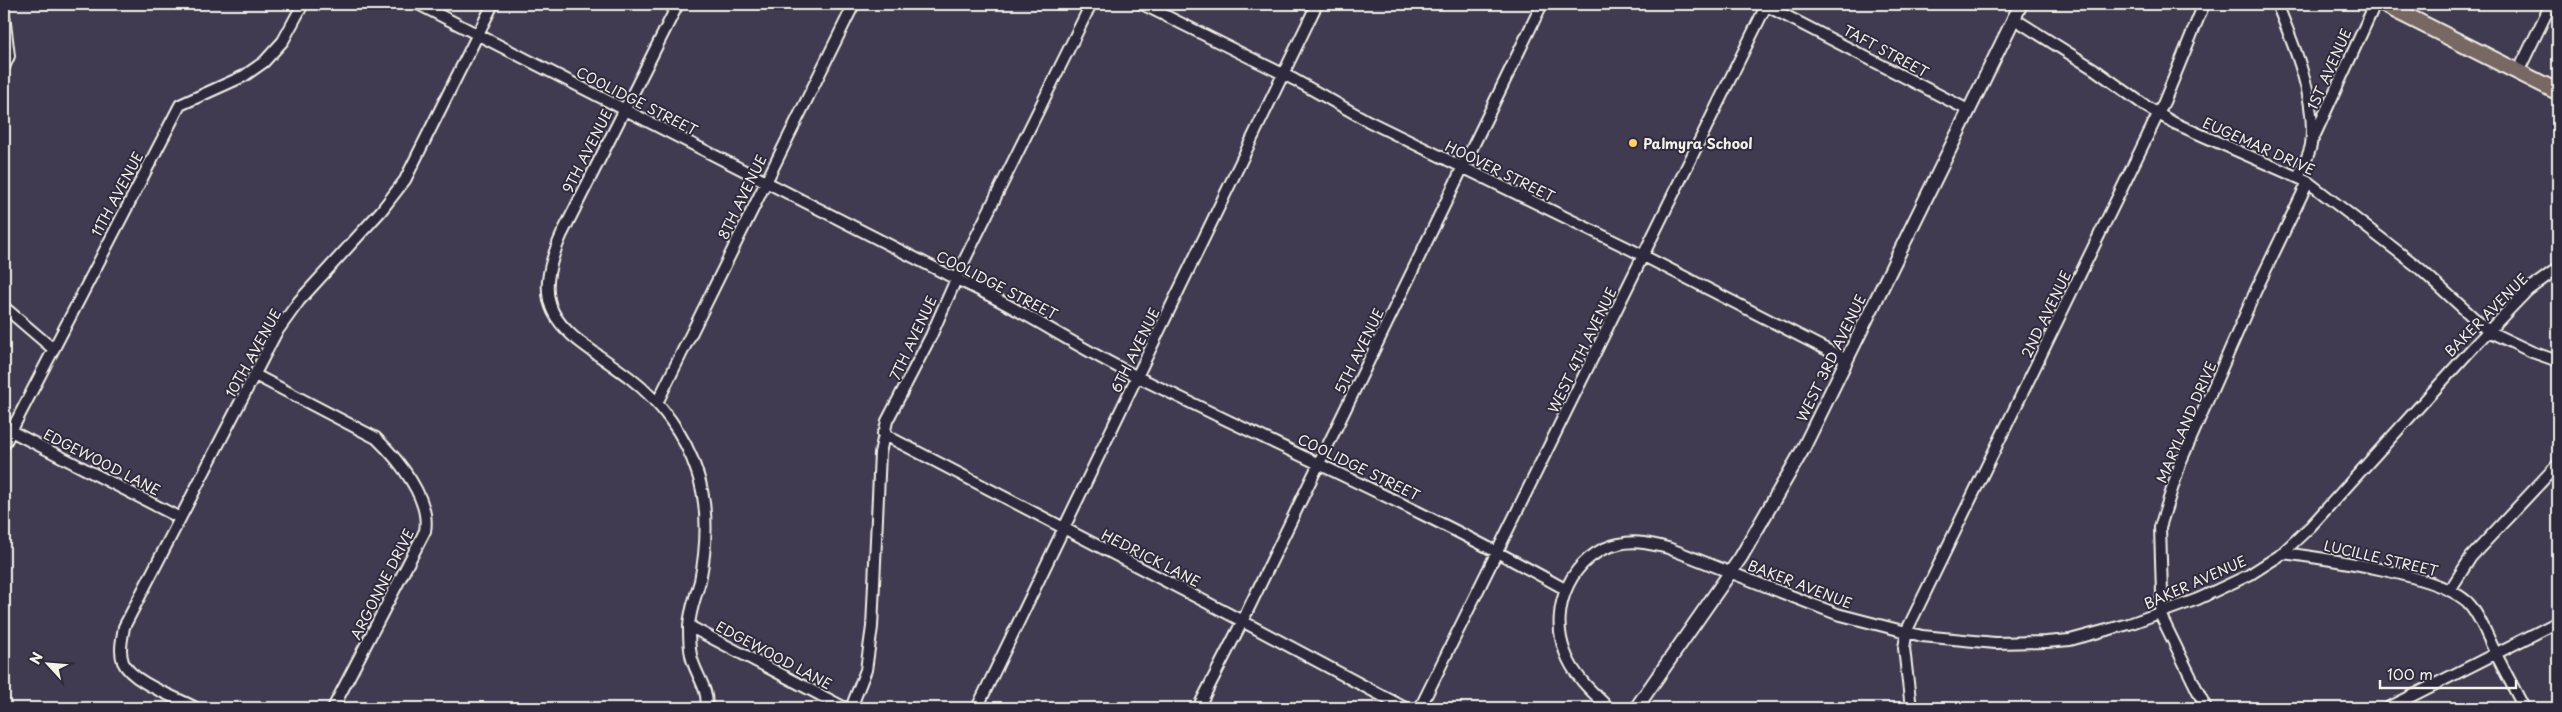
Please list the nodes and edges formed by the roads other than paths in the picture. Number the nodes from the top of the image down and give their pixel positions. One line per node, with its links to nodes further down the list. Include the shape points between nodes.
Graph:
1 (303, 4): 37 (street, 11TH AVENUE, via 283,41 264,62 244,76 180,105)
2 (418, 4): 19 (street, COOLIDGE STREET)
3 (493, 4): 19 (street, 10TH AVENUE)
4 (678, 4): 24 (street, 9TH AVENUE)
5 (854, 4): 30 (street, 8TH AVENUE)
6 (1091, 4): 34 (street, 7TH AVENUE)
7 (1142, 4): 22 (street, HOOVER STREET)
8 (1317, 4): 22 (street, 6TH AVENUE)
9 (1542, 4): 28 (street, 5TH AVENUE)
10 (1766, 4): 25 (street, TAFT STREET); 32 (street, WEST 4TH AVENUE)
11 (2021, 4): 18 (street, WEST 3RD AVENUE)
12 (2204, 4): 26 (street, 2ND AVENUE)
13 (2277, 4): 27 (street, via 2291,37 2306,93 2311,117)
14 (2375, 4): 27 (street, 1ST AVENUE)
15 (2383, 4): 21 (main road)
16 (2551, 4): 21 (street)
17 (4, 15): 20 (street, via 9,39 9,56)
18 (2013, 18): 25 (street, WEST 3RD AVENUE); 26 (street, EUGEMAR DRIVE)
19 (478, 34): 24 (street, COOLIDGE STREET); 40 (street, 10TH AVENUE, via 405,180 381,212 299,301 276,334)
20 (4, 67)
21 (2518, 72): 23 (main road)
22 (1282, 75): 28 (street, HOOVER STREET); 41 (street, 6TH AVENUE)
23 (2558, 92)
24 (623, 109): 30 (street, COOLIDGE STREET); 42 (street, 9TH AVENUE, via 554,252 548,289 554,316 568,334 631,379)
25 (1968, 110): 38 (street, WEST 3RD AVENUE)
26 (2158, 114): 29 (street, EUGEMAR DRIVE); 59 (street, 2ND AVENUE, via 1964,508)
27 (2310, 146): 29 (street)
28 (1462, 167): 32 (street, HOOVER STREET); 46 (street, 5TH AVENUE)
29 (2298, 177): 31 (street, EUGEMAR DRIVE)
30 (764, 181): 34 (street, COOLIDGE STREET); 42 (street, 8TH AVENUE)
31 (2308, 182): 36 (street, EUGEMAR DRIVE, via 2418,268); 55 (street, MARYLAND DRIVE, via 2181,460 2160,527)
32 (1642, 255): 38 (street, HOOVER STREET); 50 (street, WEST 4TH AVENUE)
33 (2558, 268): 36 (street, BAKER AVENUE, via 2528,290)
34 (956, 280): 41 (street, COOLIDGE STREET, via 1020,310); 44 (street, 7TH AVENUE)
35 (4, 307): 37 (street)
36 (2488, 331): 39 (street, EUGEMAR DRIVE); 51 (street, BAKER AVENUE)
37 (52, 348): 43 (street, 11TH AVENUE)
38 (1847, 360): 52 (street, WEST 3RD AVENUE, via 1772,505)
39 (2558, 361)
40 (255, 375): 48 (street, 10TH AVENUE); 62 (street, ARGONNE DRIVE, via 376,438 419,493 426,512 425,531)
41 (1138, 377): 46 (street, COOLIDGE STREET); 49 (street, 6TH AVENUE)
42 (657, 403): 58 (street, 9TH AVENUE, via 672,421 690,454 706,511 700,580)
43 (11, 431): 45 (street, 11TH AVENUE); 48 (street, EDGEWOOD LANE)
44 (883, 434): 49 (street, HEDRICK LANE); 65 (street, 7TH AVENUE, via 872,627 866,670)
45 (4, 445)
46 (1320, 462): 50 (street, COOLIDGE STREET); 56 (street, 5TH AVENUE)
47 (2558, 464): 54 (street, via 2471,557)
48 (180, 518): 61 (street, 10TH AVENUE, via 124,627 121,652 127,668 145,683)
49 (1062, 528): 56 (street, HEDRICK LANE); 66 (street, 6TH AVENUE)
50 (1498, 553): 53 (street, COOLIDGE STREET); 69 (street, WEST 4TH AVENUE)
51 (2282, 553): 54 (street, LUCILLE STREET, via 2314,556 2408,576); 55 (street, BAKER AVENUE, via 2249,575)
52 (1730, 572): 53 (street, BAKER AVENUE, via 1662,546 1620,544 1589,558); 59 (street, BAKER AVENUE, via 1836,614); 71 (street, WEST 3RD AVENUE)
53 (1565, 590): 70 (street, via 1560,617 1564,652 1578,675)
54 (2450, 590): 60 (street, LUCILLE STREET, via 2471,606)
55 (2160, 614): 59 (street, BAKER AVENUE, via 2096,634 2046,642 1996,642); 73 (street)
56 (1242, 622): 67 (street, 5TH AVENUE); 68 (street, HEDRICK LANE)
57 (2558, 622): 60 (street)
58 (689, 626): 63 (street, 9TH AVENUE, via 691,656 701,679); 64 (street, EDGEWOOD LANE)
59 (1906, 634): 72 (street, via 1904,648)
60 (2496, 654): 74 (street); 75 (street, LUCILLE STREET)
61 (196, 708)
62 (333, 708)
63 (706, 708)
64 (845, 708)
65 (851, 708)
66 (977, 708)
67 (1198, 708)
68 (1405, 708)
69 (1420, 708)
70 (1609, 708)
71 (1636, 708)
72 (1911, 708)
73 (2206, 708)
74 (2388, 708)
75 (2524, 708)

